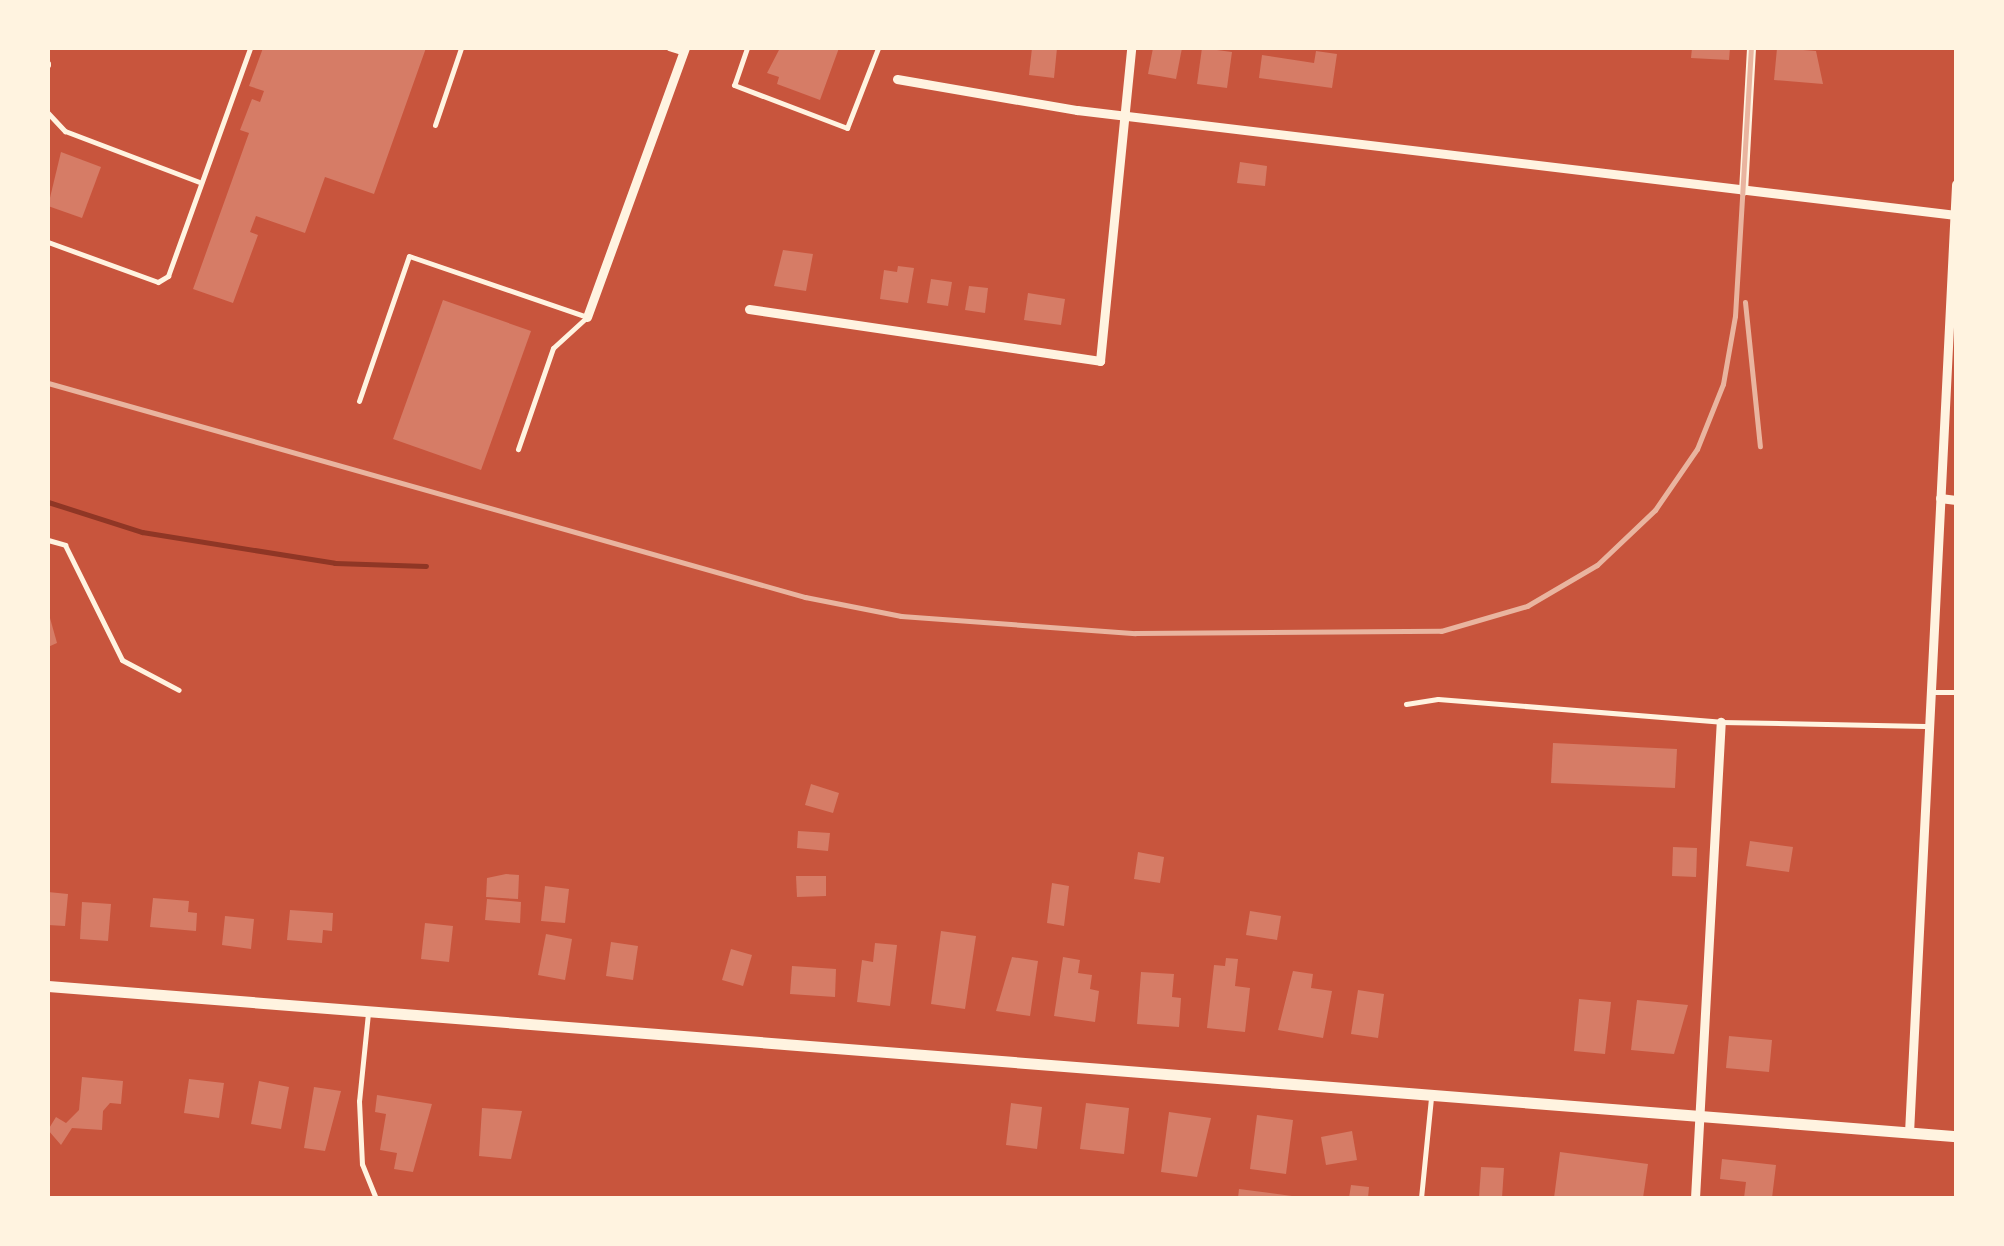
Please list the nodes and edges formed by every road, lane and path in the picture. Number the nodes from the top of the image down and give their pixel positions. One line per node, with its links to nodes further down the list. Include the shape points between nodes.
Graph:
1 (250, 48): 13 (lane)
2 (462, 48): 12 (lane)
3 (670, 48): 8 (lane)
4 (747, 48): 5 (lane, via 734,85 847,128)
5 (878, 48)
6 (1131, 48): 11 (street)
7 (1751, 48): 15 (street)
8 (684, 50): 19 (street)
9 (896, 78): 11 (street)
10 (48, 113): 13 (lane, via 65,131)
11 (1123, 116): 15 (street); 18 (street, via 1100,362)
12 (434, 125)
13 (200, 182): 17 (lane, via 168,276 158,282)
14 (1956, 184): 16 (street)
15 (1743, 191): 16 (street)
16 (1956, 215): 22 (street)
17 (48, 242)
18 (748, 309)
19 (587, 317): 20 (lane, via 409,256); 21 (lane, via 554,348)
20 (359, 401)
21 (518, 449)
22 (1940, 498): 23 (street); 26 (street)
23 (1956, 500)
24 (48, 540): 25 (lane, via 66,545 122,660)
25 (179, 690)
26 (1928, 692): 27 (lane); 30 (street)
27 (1956, 692)
28 (1406, 704): 29 (lane, via 1470,700)
29 (1721, 722): 30 (lane); 34 (street)
30 (1926, 726): 35 (street)
31 (48, 986): 32 (street)
32 (368, 1010): 33 (street); 37 (lane, via 359,1100 362,1164)
33 (1431, 1094): 34 (street); 38 (lane)
34 (1700, 1115): 35 (street); 39 (street)
35 (1909, 1133): 36 (street)
36 (1956, 1136)
37 (376, 1198)
38 (1422, 1198)
39 (1695, 1198)

